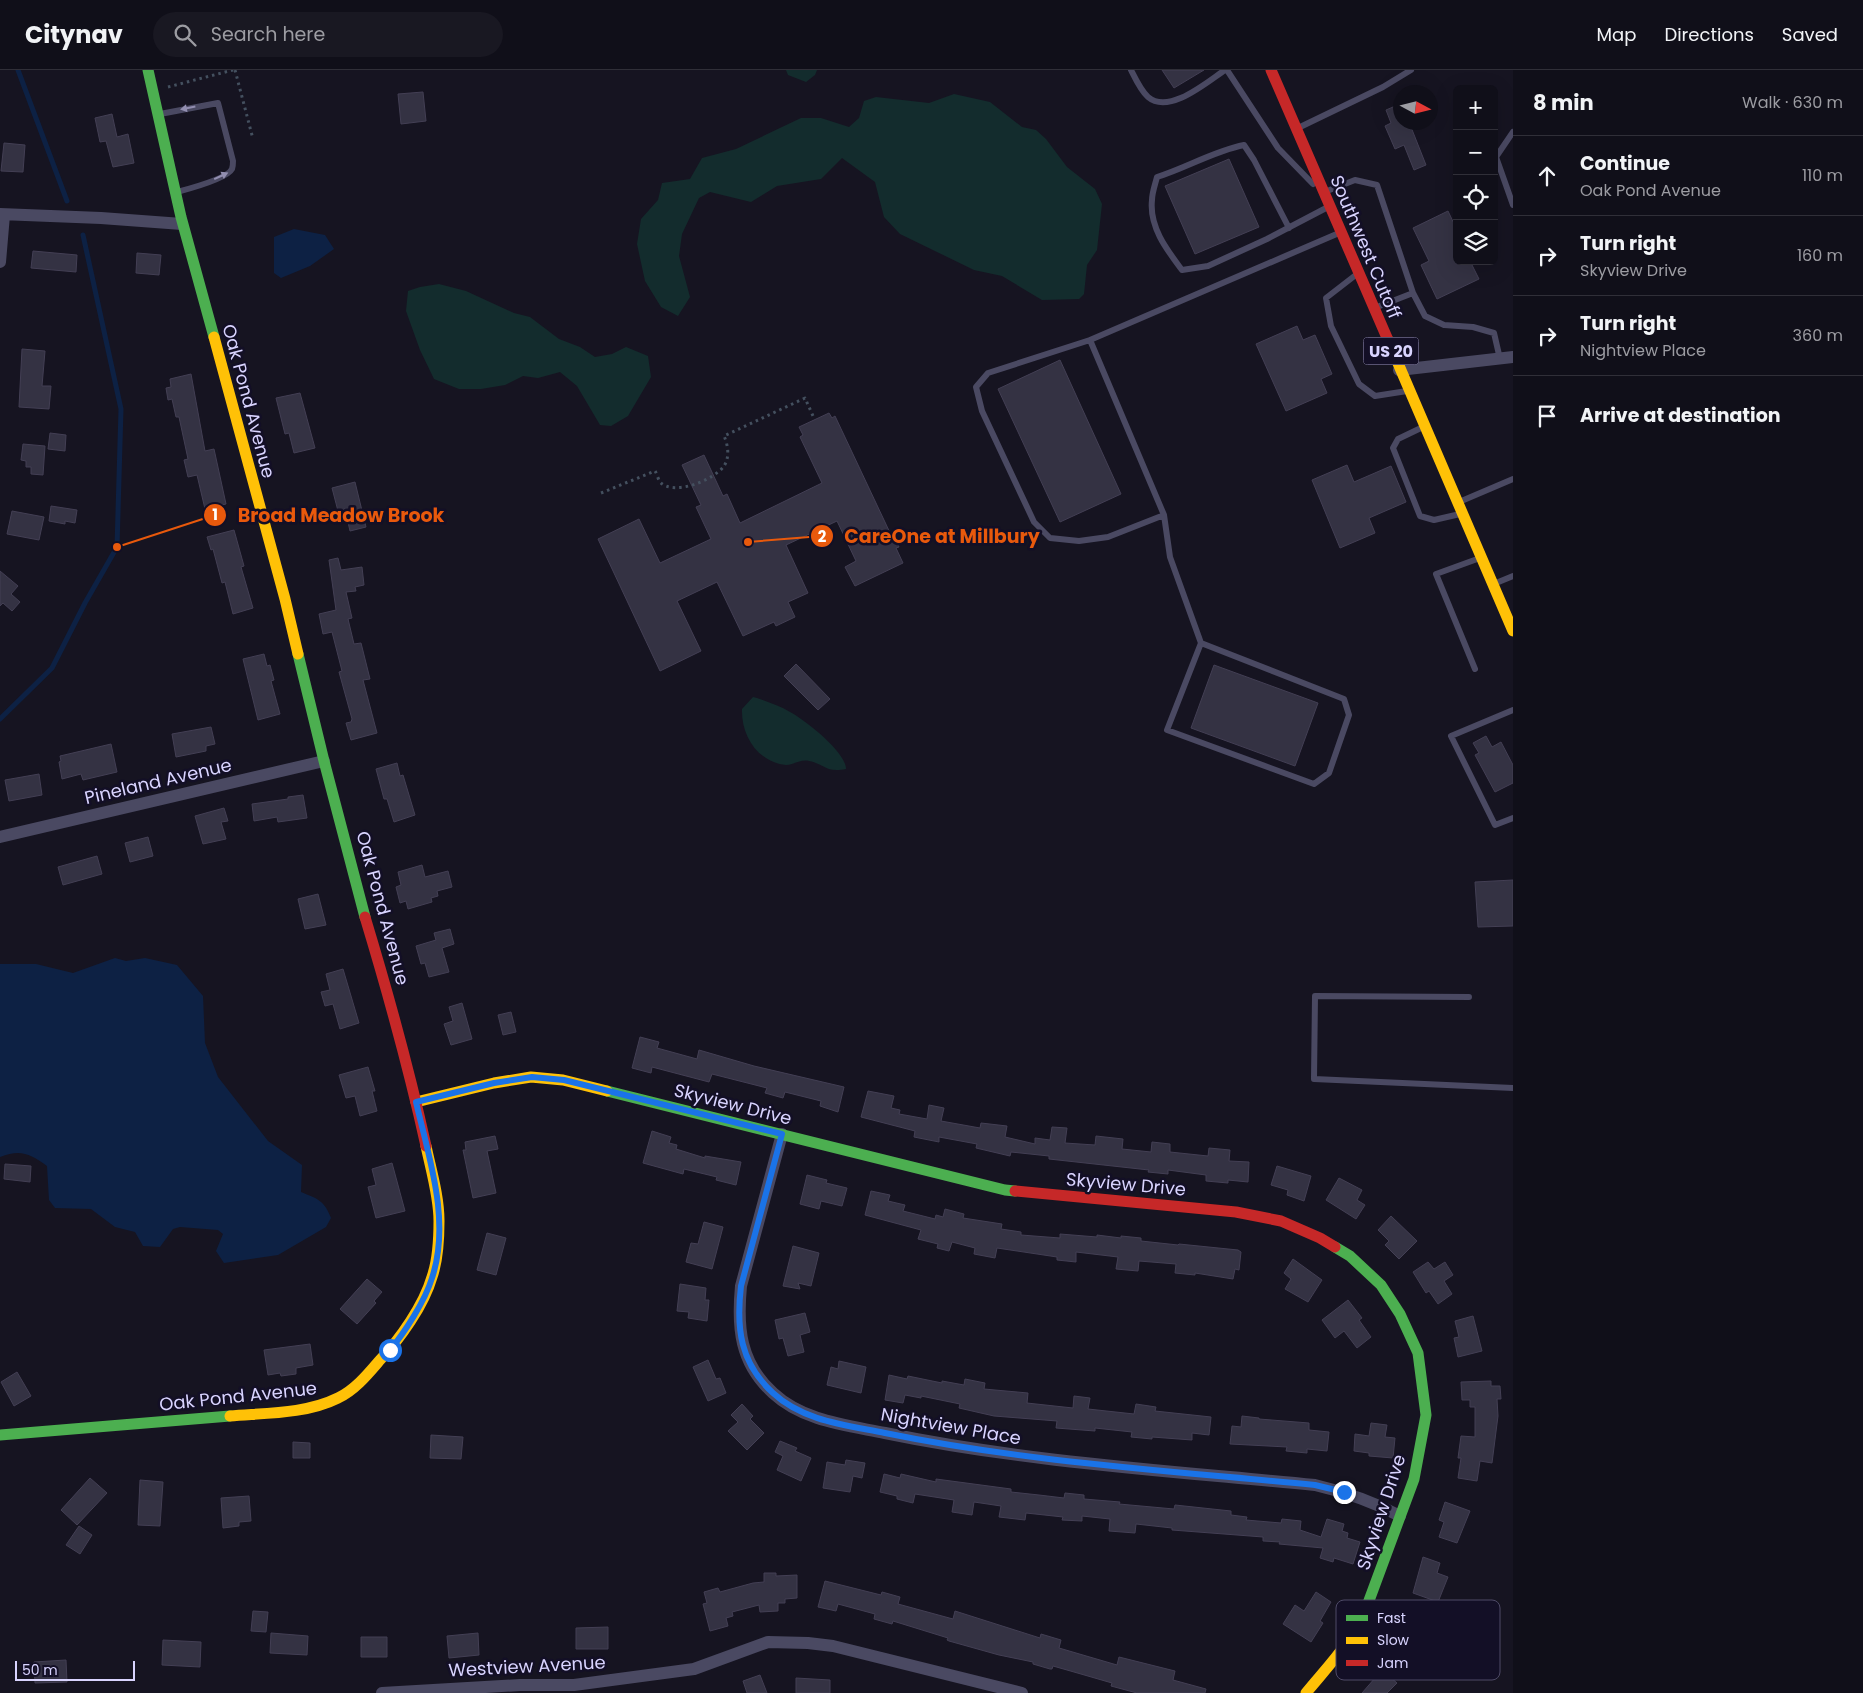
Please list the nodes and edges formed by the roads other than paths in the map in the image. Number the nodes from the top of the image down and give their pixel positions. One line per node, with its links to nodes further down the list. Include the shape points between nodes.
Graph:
1 (148, 70): 6 (street, Oak Pond Avenue)
2 (1131, 70): 3 (lane, via 1147,96 1165,102 1195,91)
3 (1226, 70): 10 (lane, via 1278,148)
4 (1270, 70): 7 (street, Southwest Cutoff / US 20)
5 (1411, 70): 7 (lane)
6 (159, 114): 9 (street, Oak Pond Avenue); 9 (lane, one-way to 6, via 227,174 233,161 218,102)
7 (1297, 129): 10 (street, Southwest Cutoff / US 20)
8 (1513, 132): 11 (lane, via 1496,158)
9 (175, 192): 13 (street, Oak Pond Avenue)
10 (1326, 198): 14 (lane); 15 (street, Southwest Cutoff / US 20); 18 (lane, via 1355,180 1377,185)
11 (1513, 205)
12 (2, 215): 13 (street); 16 (street)
13 (182, 224): 35 (street, Oak Pond Avenue, via 282,590)
14 (1289, 228): 14 (lane, via 1208,266 1182,270 1160,240 1152,213 1157,177 1244,145)
15 (1340, 233): 17 (street, Southwest Cutoff / US 20); 20 (lane)
16 (0, 262)
17 (1358, 273): 19 (street, Southwest Cutoff / US 20); 23 (lane, via 1326,298 1331,326 1359,384 1375,396)
18 (1413, 292): 19 (lane); 21 (lane, via 1425,316 1444,326 1473,327 1494,333)
19 (1373, 309): 22 (street, Southwest Cutoff / US 20)
20 (1090, 340): 27 (lane); 27 (lane, via 988,373 976,388 982,411 1034,522 1050,538 1079,541 1108,537)
21 (1507, 358): 22 (street)
22 (1400, 370): 23 (street, Southwest Cutoff / US 20)
23 (1408, 391): 24 (street, Southwest Cutoff / US 20)
24 (1424, 427): 26 (street, Southwest Cutoff / US 20); 26 (lane, via 1398,439 1393,448 1420,516 1434,520)
25 (1513, 480): 26 (lane)
26 (1460, 508): 28 (street, Southwest Cutoff / US 20)
27 (1164, 515): 32 (lane, via 1170,557)
28 (1481, 557): 30 (street, Southwest Cutoff / US 20); 33 (lane, via 1436,574)
29 (1513, 576): 30 (lane)
30 (1493, 584): 31 (street, Southwest Cutoff / US 20)
31 (1513, 631)
32 (1201, 643): 32 (lane, via 1344,699 1349,715 1329,774 1314,784 1167,730)
33 (1475, 669)
34 (1513, 710): 36 (lane, via 1451,736 1495,825)
35 (324, 760): 37 (street, Pineland Avenue); 40 (street, Oak Pond Avenue)
36 (1513, 818)
37 (0, 837)
38 (1469, 997): 39 (lane, via 1315,996 1314,1079)
39 (1513, 1088)
40 (416, 1102): 41 (street, Skyview Drive, via 494,1083 532,1077 556,1079); 42 (street, Oak Pond Avenue, via 437,1199 439,1234 436,1264 418,1308 396,1343 360,1382 339,1398 311,1408)
41 (782, 1134): 43 (street, Skyview Drive, via 1005,1190 1236,1212 1281,1221 1350,1256 1381,1285 1400,1314 1418,1353 1426,1416 1414,1479); 43 (street, Nightview Place, via 741,1286 738,1310 746,1358 756,1376 774,1394 800,1412 932,1443 1023,1456 1315,1485 1379,1504)
42 (0, 1435)
43 (1400, 1516): 44 (street, Skyview Drive)
44 (1370, 1600)
45 (1336, 1657): 48 (street, Skyview Drive)
46 (382, 1693): 47 (street, Westview Avenue, via 574,1685 694,1669 768,1642 833,1646)
47 (1022, 1693)
48 (1306, 1693)

